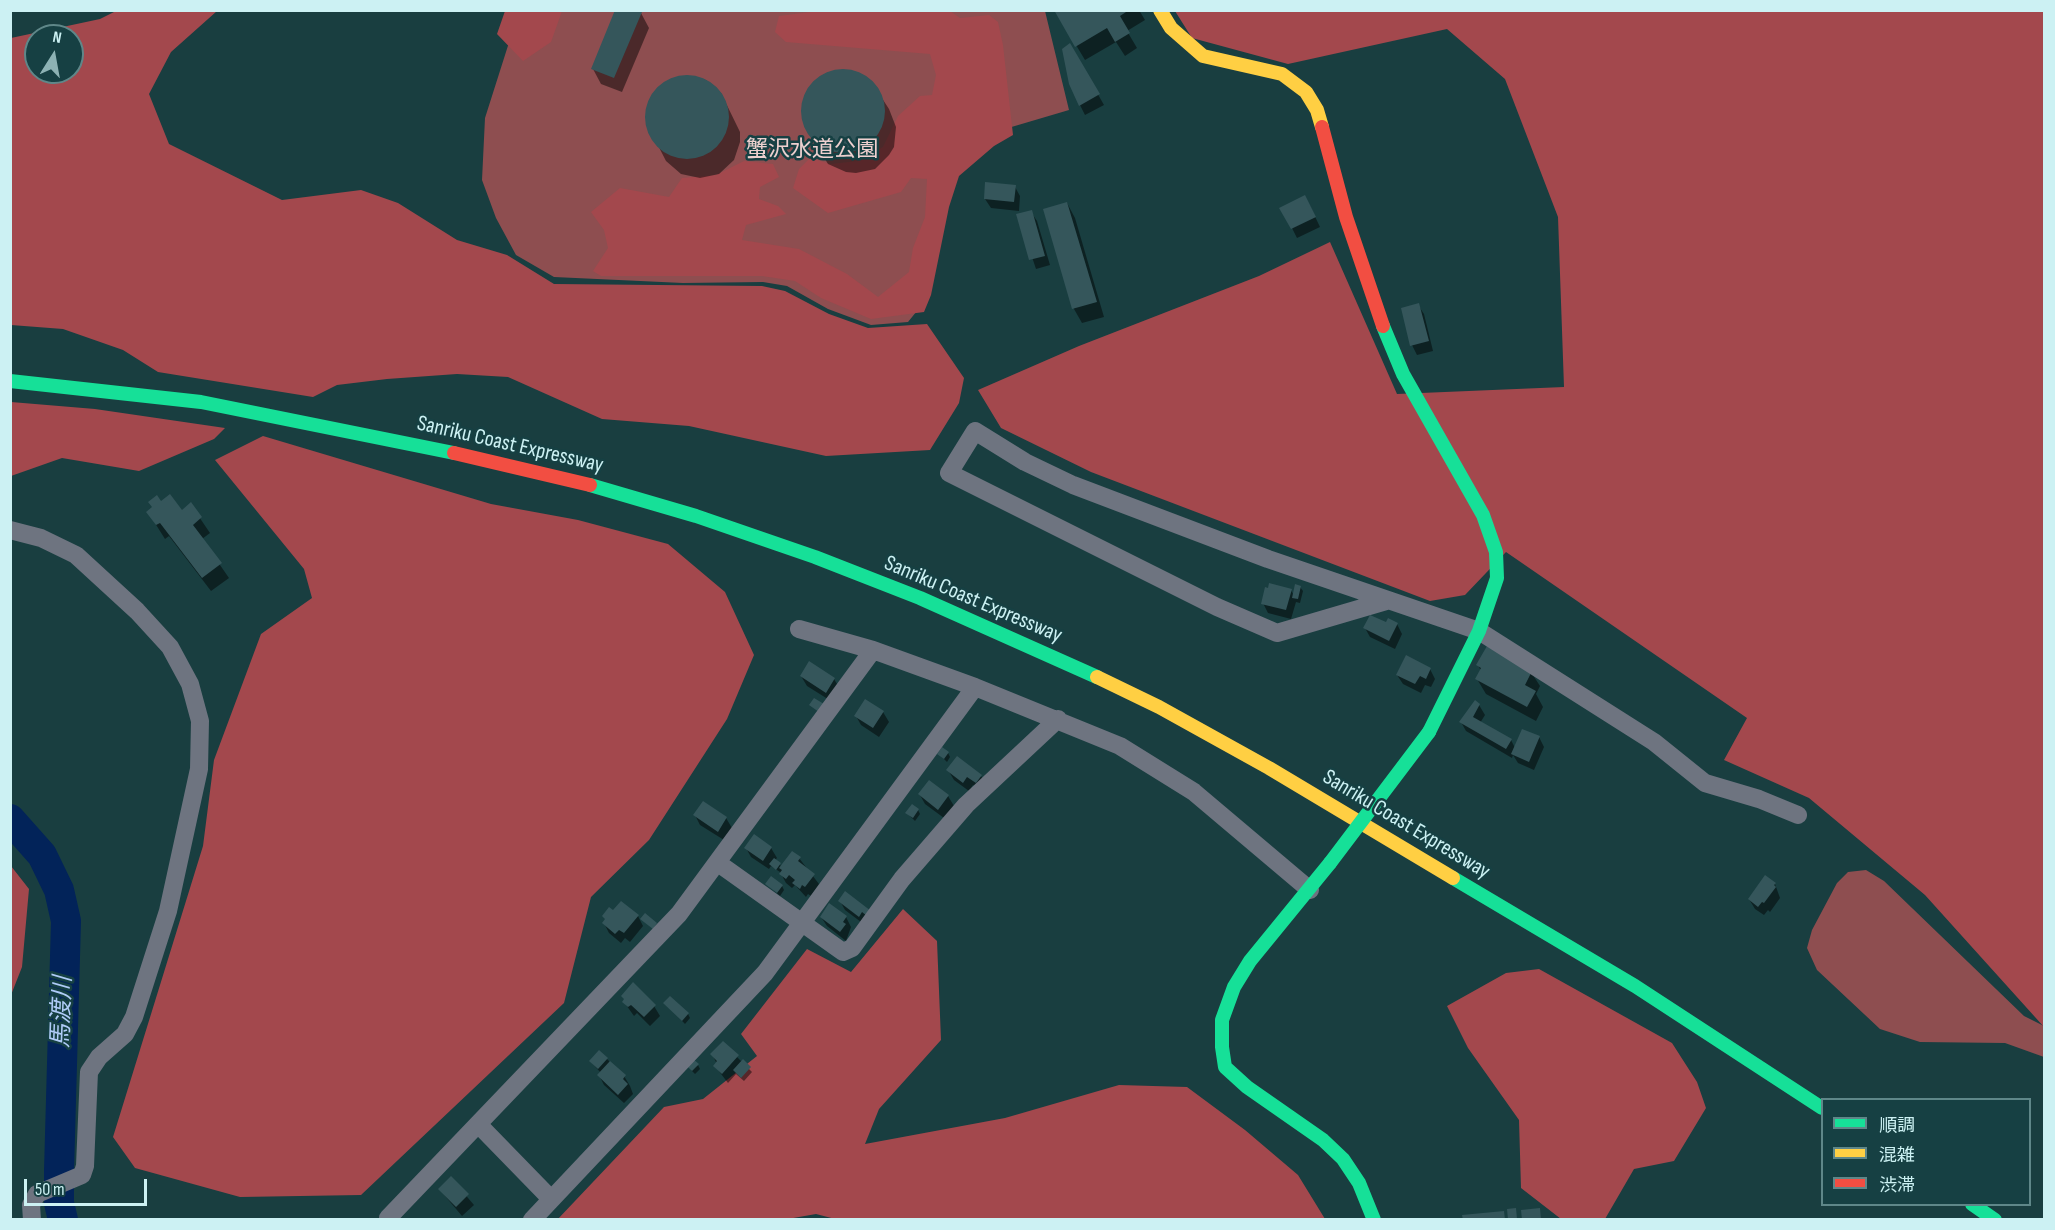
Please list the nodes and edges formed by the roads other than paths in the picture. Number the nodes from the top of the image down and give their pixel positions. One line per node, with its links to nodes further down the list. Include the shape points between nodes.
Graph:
1 (1160, 10): 6 (main road, via 1171,28 1203,56 1282,74 1306,92 1317,110 1346,217 1388,341 1483,516 1496,552 1497,578)
2 (10, 381): 14 (main road, Sanriku Coast Expressway, via 201,402 553,474 696,516 815,557 1030,645 1159,707 1635,986)
3 (10, 530): 19 (street, via 41,538 75,555 136,611 170,646 189,684 200,721 200,769 168,911 134,1017 125,1034 99,1057 89,1072 82,1175 37,1194 31,1205)
4 (1386, 601): 4 (street, via 1277,633 1216,608 949,473 975,431 1025,462 1073,485); 6 (street)
5 (799, 629): 7 (street)
6 (1479, 631): 10 (street, via 1654,742 1705,783); 12 (main road, bridge, via 1428,732)
7 (873, 650): 8 (street); 11 (street)
8 (975, 687): 9 (street); 13 (street)
9 (1058, 719): 12 (street, via 1120,746 1194,792); 13 (street, via 966,805 902,879 852,948 843,952)
10 (1798, 815)
11 (718, 863): 13 (street); 15 (street, via 679,914)
12 (1310, 890): 21 (main road, via 1250,960 1234,987 1222,1020 1223,1057 1225,1067 1247,1087 1323,1140 1343,1159 1359,1183)
13 (803, 922): 16 (street, via 765,973)
14 (1821, 1107)
15 (478, 1124): 16 (street); 18 (street)
16 (551, 1199): 20 (street)
17 (1975, 1206): 22 (main road)
18 (388, 1218)
19 (32, 1220)
20 (532, 1220)
21 (1374, 1220)
22 (1995, 1220)

